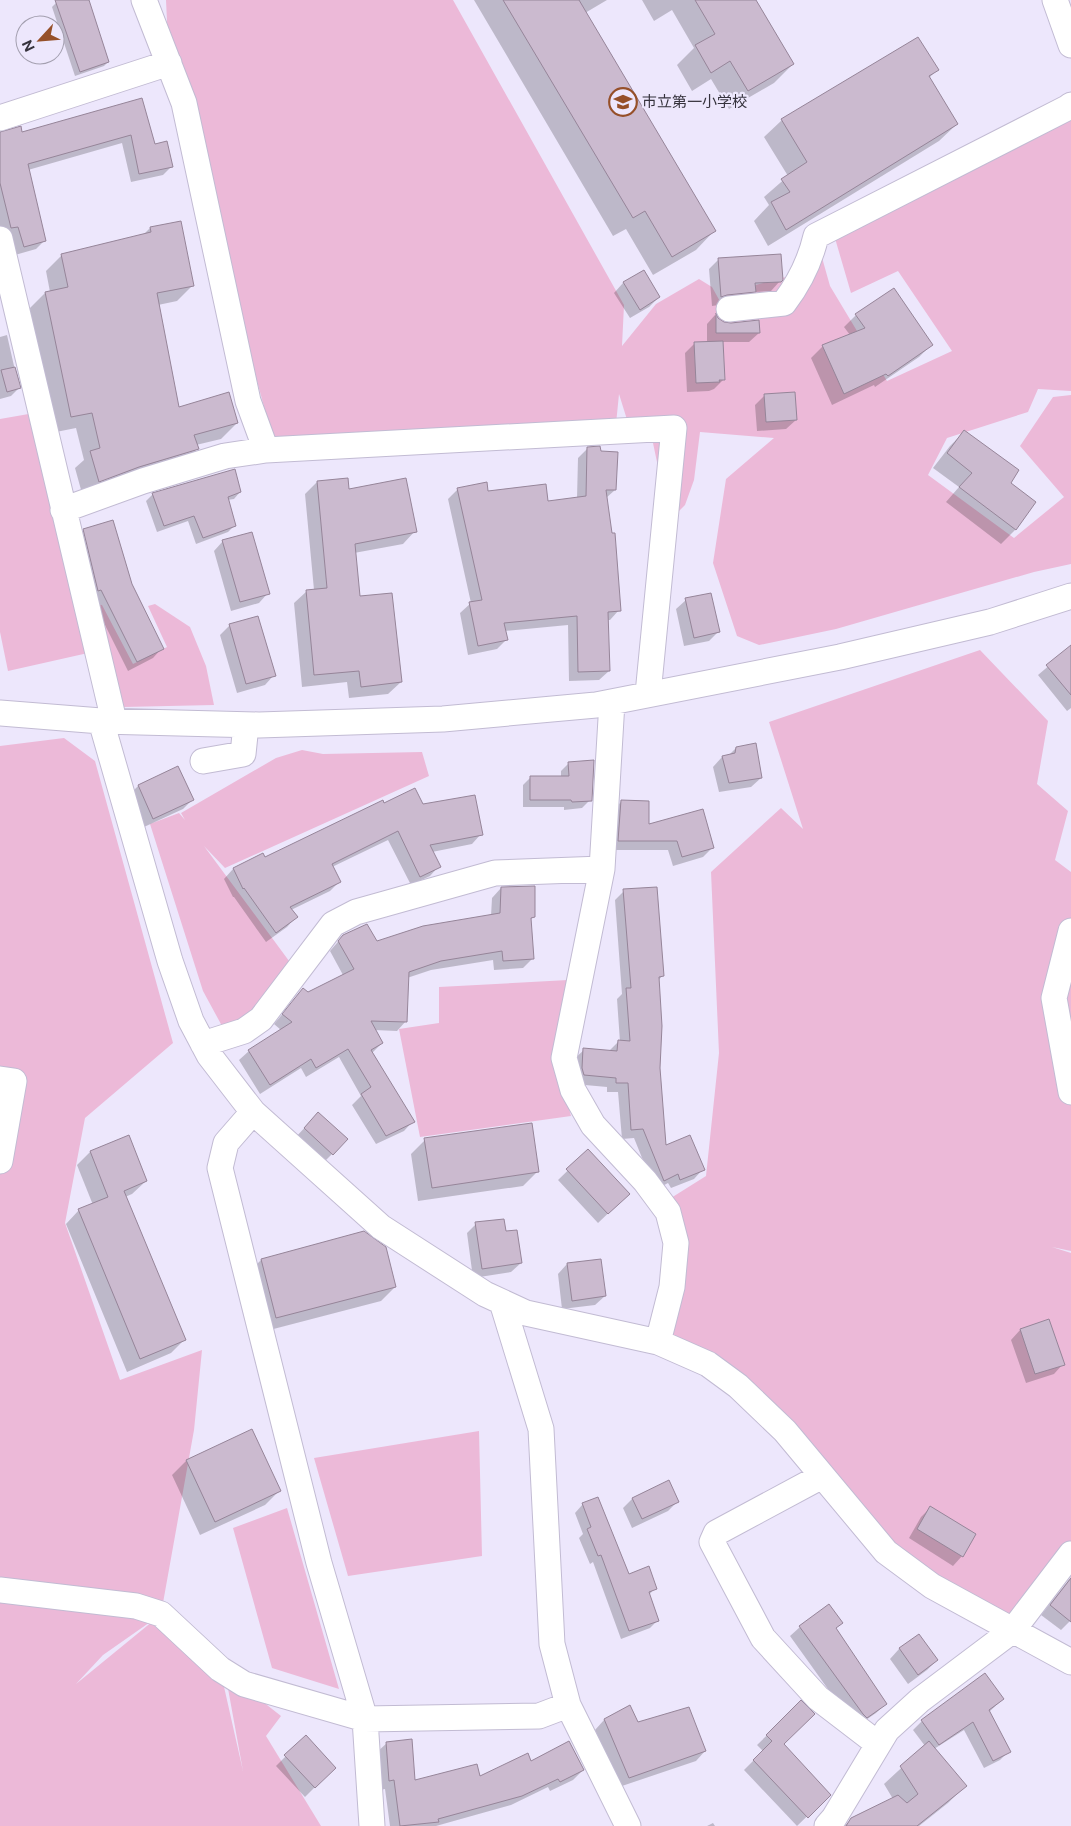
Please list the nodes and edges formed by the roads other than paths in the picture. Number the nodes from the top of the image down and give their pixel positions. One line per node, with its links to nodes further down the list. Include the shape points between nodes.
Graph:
1 (144, 0): 4 (street)
2 (1055, 0): 3 (street)
3 (1071, 45)
4 (169, 63): 6 (street); 9 (street, via 184,103 248,401)
5 (1071, 105): 8 (street, via 816,236 811,257 797,286 784,303)
6 (0, 118)
7 (0, 239): 10 (street)
8 (729, 310)
9 (266, 450): 10 (street, via 225,456); 12 (street, via 674,428)
10 (63, 510): 15 (street)
11 (1071, 596): 12 (street, via 980,624 840,657)
12 (648, 694): 13 (street)
13 (612, 702): 16 (street, via 443,719); 18 (street)
14 (0, 713): 15 (street)
15 (108, 721): 16 (street); 20 (street, via 170,961 190,1021)
16 (246, 724): 17 (street, via 243,754)
17 (204, 761)
18 (602, 869): 20 (street, via 495,873 356,912 333,924 261,1019 244,1031); 26 (street, via 564,1058 572,1090 593,1125 645,1181 668,1212 676,1243 672,1287)
19 (1071, 931): 22 (street, via 1054,998)
20 (203, 1044): 23 (street)
21 (0, 1079): 24 (street, via 14,1082)
22 (1071, 1092)
23 (252, 1112): 25 (street, via 381,1227); 33 (street, via 226,1143 220,1168 319,1563)
24 (0, 1162)
25 (502, 1302): 26 (street, via 526,1313); 32 (street, via 541,1429 552,1644)
26 (658, 1342): 27 (street, via 708,1364 738,1386 785,1430)
27 (822, 1476): 30 (street, via 886,1552 932,1586); 34 (street, via 716,1533 712,1542 763,1638 818,1698)
28 (1071, 1554): 30 (street)
29 (0, 1590): 33 (street, via 136,1606 161,1614 220,1669 244,1684)
30 (1013, 1630): 31 (street); 34 (street, via 920,1700 886,1730)
31 (1071, 1662)
32 (568, 1705): 33 (street, via 539,1716); 36 (street)
33 (365, 1719): 35 (street)
34 (878, 1744): 37 (street)
35 (372, 1826)
36 (628, 1826)
37 (827, 1826)

